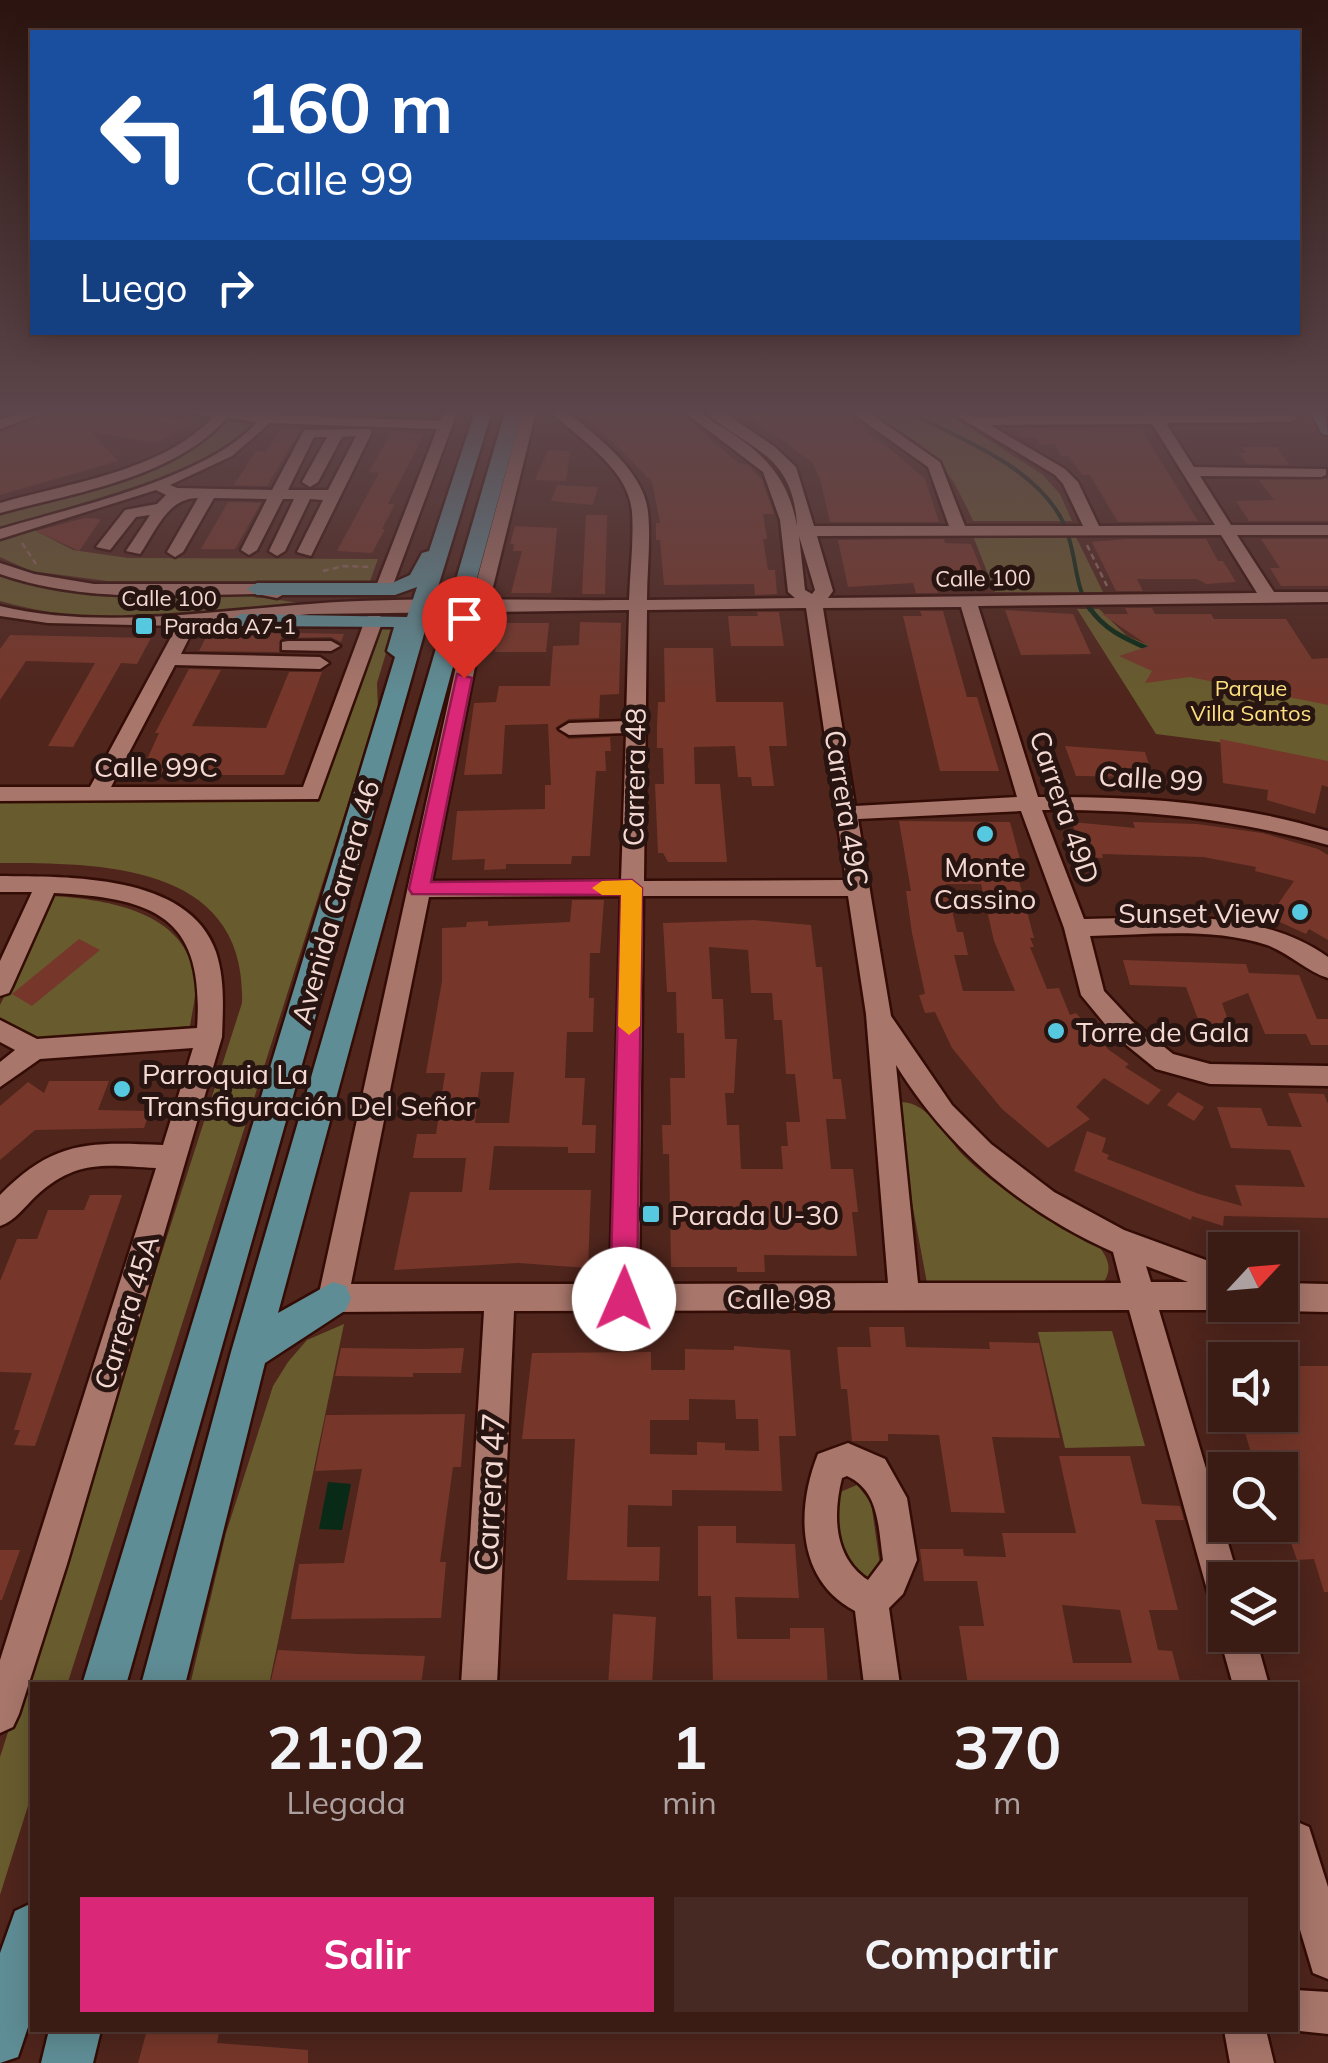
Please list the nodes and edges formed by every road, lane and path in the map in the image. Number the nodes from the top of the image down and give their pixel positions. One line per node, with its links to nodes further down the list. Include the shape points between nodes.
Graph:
1 (114, 504): 27 (street)
2 (164, 504): 18 (street)
3 (203, 504): 32 (street)
4 (271, 504): 29 (street)
5 (299, 504): 31 (street)
6 (328, 504): 33 (street)
7 (416, 504): 35 (street)
8 (454, 504): 20 (main road, Avenida Carrera 46)
9 (487, 504): 19 (main road, Avenida Carrera 46)
10 (494, 504): 19 (main road)
11 (502, 504): 43 (street)
12 (639, 504): 46 (street, Carrera 48)
13 (782, 504): 25 (street, Carrera 49C)
14 (803, 504): 21 (street, Carrera 49C)
15 (949, 504): 26 (street)
16 (1076, 504): 22 (street)
17 (1209, 504): 23 (street)
18 (162, 508): 28 (street, via 130,513); 30 (street)
19 (483, 518): 43 (main road, Avenida Carrera 46)
20 (448, 522): 39 (main road, via 440,525 418,579); 42 (main road, Avenida Carrera 46)
21 (810, 530): 25 (street); 26 (street); 47 (street, Carrera 49C, via 824,591)
22 (1082, 530): 23 (street); 26 (street); 41 (path)
23 (1226, 530): 24 (street); 40 (street)
24 (1328, 530)
25 (788, 531): 47 (street, Carrera 49C, via 797,592)
26 (959, 531)
27 (2, 534): 34 (path, via 26,544)
28 (104, 547)
29 (249, 550)
30 (134, 551)
31 (277, 551)
32 (175, 552)
33 (305, 552)
34 (36, 564)
35 (392, 567): 37 (path, via 344,566); 39 (street)
36 (0, 568): 38 (street, Calle 100, via 106,588)
37 (314, 574)
38 (257, 589): 39 (main road); 42 (street, Calle 100)
39 (384, 589)
40 (1269, 598): 41 (street, Calle 100); 45 (street, Calle 100)
41 (1114, 599): 44 (street, Calle 100)
42 (423, 601): 43 (street, Calle 100); 49 (street, Calle 100); 57 (main road, Avenida Carrera 46)
43 (469, 601): 46 (street, Calle 100); 69 (street); 91 (main road, Avenida Carrera 46)
44 (968, 601): 47 (street, Calle 100); 62 (street, Carrera 49D)
45 (1325, 602)
46 (638, 603): 47 (street, Calle 100); 58 (street, Carrera 48)
47 (814, 603): 63 (street, Carrera 49C)
48 (2, 616): 51 (street, Calle 100)
49 (241, 620): 50 (main road); 51 (street, Calle 100)
50 (374, 620): 57 (main road, via 406,627 386,689); 61 (street, Calle 99C, via 312,794)
51 (188, 621): 55 (street)
52 (188, 644): 54 (street)
53 (331, 646): 54 (street)
54 (261, 654): 55 (street); 56 (street)
55 (168, 659): 61 (street)
56 (320, 663)
57 (392, 705): 95 (main road, Avenida Carrera 46)
58 (634, 727): 59 (street); 67 (street, Carrera 48)
59 (569, 728)
60 (0, 794): 61 (street, Calle 99C)
61 (97, 794)
62 (1029, 803): 63 (street, Calle 99); 64 (street, Calle 99, via 1230,812); 70 (street, Carrera 49D)
63 (848, 812): 68 (street, Carrera 49C)
64 (1328, 838)
65 (0, 884): 66 (street)
66 (47, 884): 72 (street); 75 (street, Carrera 45A, via 127,892 176,915 210,960 215,979)
67 (632, 888): 68 (street); 69 (street); 90 (street, Carrera 48)
68 (860, 888): 73 (street, Carrera 49C)
69 (419, 889): 87 (street)
70 (1076, 928): 71 (street, via 1217,928 1283,942); 77 (street, Carrera 49D, via 1092,995 1164,1062 1210,1074)
71 (1328, 968)
72 (0, 987)
73 (878, 1014): 81 (street, Carrera 49C, via 954,1126 1008,1174); 84 (street, Carrera 49C)
74 (0, 1030): 76 (street)
75 (209, 1038): 76 (street); 79 (street, Carrera 45A)
76 (34, 1049): 78 (street)
77 (1328, 1076)
78 (0, 1077)
79 (173, 1157): 80 (street, via 62,1158); 100 (street, Carrera 45A)
80 (0, 1214)
81 (1126, 1247): 82 (street, Carrera 49C); 83 (street)
82 (1208, 1274)
83 (1141, 1295): 84 (street, Calle 98); 85 (street, Calle 98); 92 (street)
84 (904, 1296): 90 (street, Calle 98)
85 (1208, 1296)
86 (1298, 1297): 88 (street)
87 (333, 1298): 89 (street, Calle 98); 91 (main road)
88 (1328, 1298)
89 (500, 1299): 90 (street, Calle 98); 97 (street, Carrera 47)
90 (624, 1299)
91 (249, 1352): 96 (main road, Avenida Carrera 46)
92 (1216, 1562)
93 (870, 1601): 98 (street)
94 (1242, 1652): 99 (street)
95 (105, 1682)
96 (163, 1682)
97 (478, 1682)
98 (882, 1682)
99 (1250, 1682)
100 (0, 1714)
101 (1298, 1852): 103 (street)
102 (30, 1934): 106 (main road)
103 (1328, 1958)
104 (1298, 2011): 105 (street)
105 (1328, 2013)
106 (3, 2022)
107 (75, 2032): 109 (main road)
108 (1245, 2032): 110 (street)
109 (67, 2063)
110 (1252, 2063)

